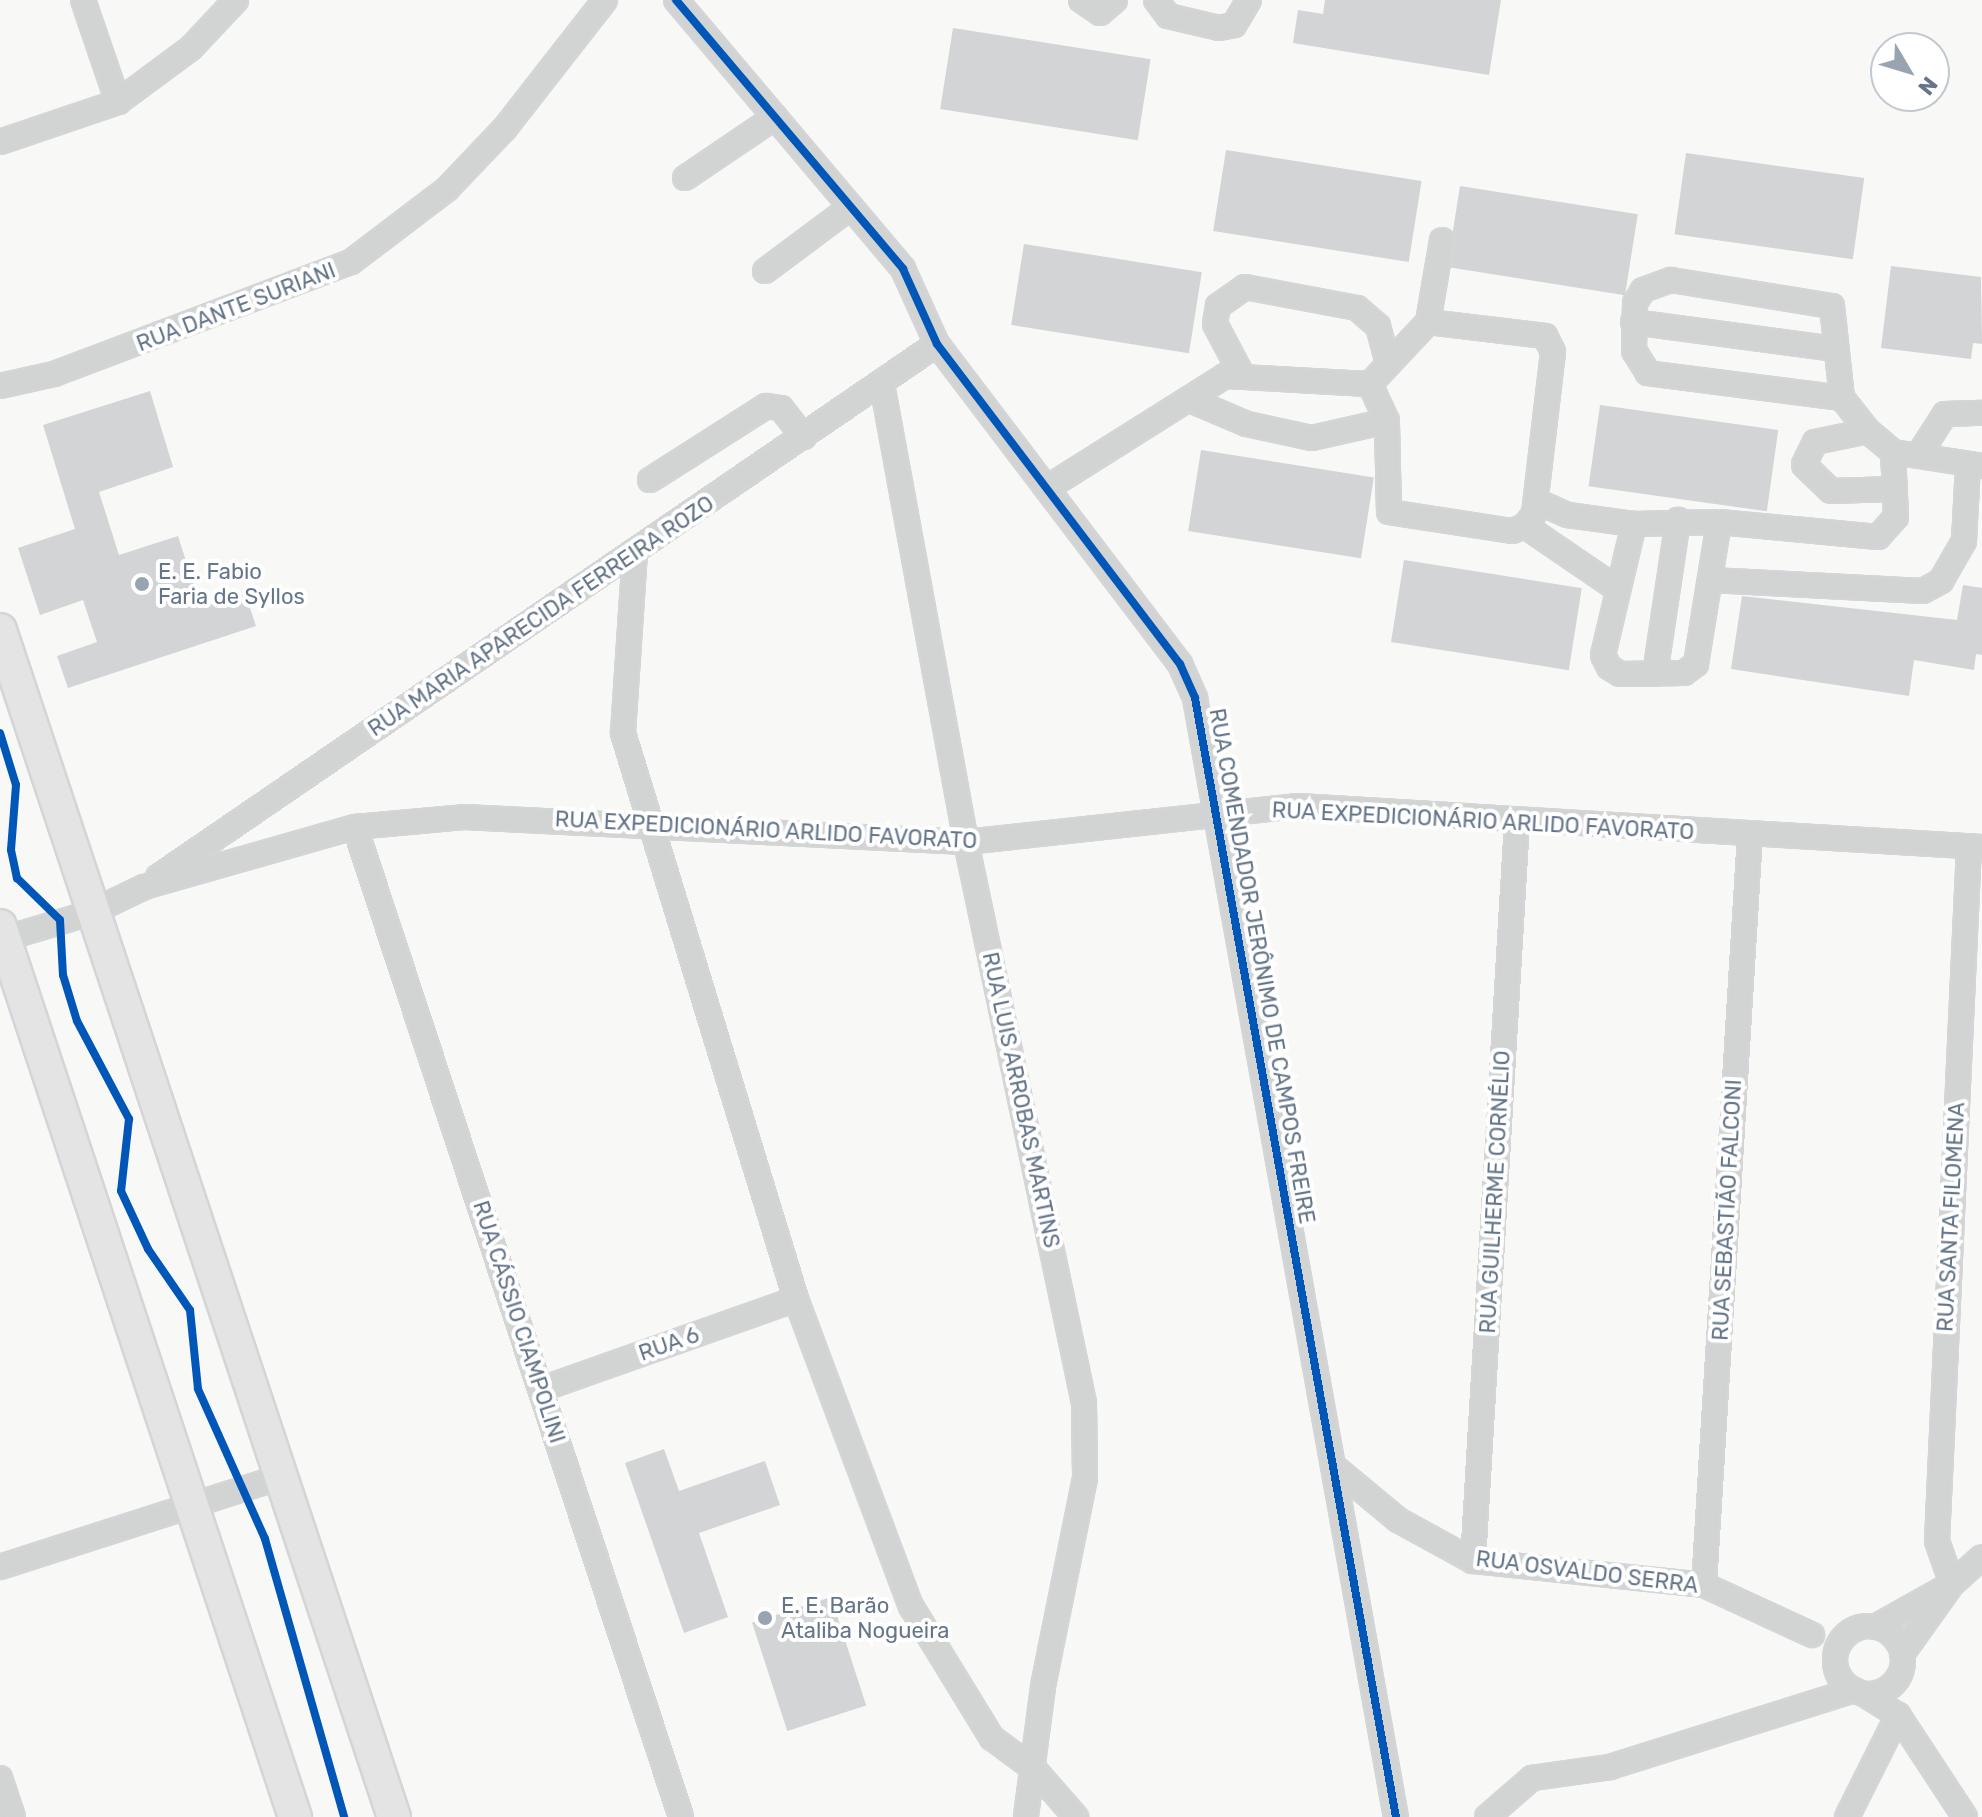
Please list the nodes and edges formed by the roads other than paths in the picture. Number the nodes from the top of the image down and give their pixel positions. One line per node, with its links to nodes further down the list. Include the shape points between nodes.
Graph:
1 (83, 0): 9 (street)
2 (236, 0): 9 (street, via 191,48)
3 (605, 0): 24 (street, RUA DANTE SURIANI, via 505,128 447,189 351,262 110,355)
4 (676, 0): 10 (street, RUA COMENDADOR JERÔNIMO DE CAMPOS FREIRE)
5 (1081, 0): 6 (street, via 1100,13)
6 (1115, 0)
7 (1156, 0): 8 (street, via 1168,16 1219,28 1234,25)
8 (1249, 0)
9 (118, 102): 11 (street)
10 (775, 117): 12 (street); 13 (street, RUA COMENDADOR JERÔNIMO DE CAMPOS FREIRE)
11 (0, 142)
12 (685, 178)
13 (851, 207): 15 (street); 18 (street, RUA COMENDADOR JERÔNIMO DE CAMPOS FREIRE, via 903,269)
14 (1442, 240): 16 (street)
15 (765, 271)
16 (1428, 322): 20 (street); 37 (street, via 1545,336 1552,364)
17 (1633, 322): 19 (street); 19 (street, via 1643,290 1671,280 1822,302 1837,315); 25 (street, via 1634,351 1648,373)
18 (937, 344): 22 (street, RUA MARIA APARECIDA FERREIRA ROZO); 35 (street, RUA COMENDADOR JERÔNIMO DE CAMPOS FREIRE)
19 (1836, 349): 25 (street)
20 (1388, 364): 21 (street, via 1378,326 1357,308 1245,287 1218,306 1215,324); 23 (street)
21 (1243, 377): 23 (street); 26 (street, via 1225,376)
22 (882, 384): 30 (street, RUA MARIA APARECIDA FERREIRA ROZO); 52 (street, RUA LUIS ARROBAS MARTINS)
23 (1370, 384): 28 (street)
24 (0, 386)
25 (1842, 398): 29 (street)
26 (1188, 399): 28 (street, via 1247,424 1312,438); 35 (street)
27 (1982, 413): 32 (street, via 1945,414)
28 (1387, 421): 41 (street, via 1389,512 1512,531)
29 (1868, 431): 31 (street); 36 (street, via 1815,442 1804,465 1831,491)
30 (804, 437): 34 (street, via 781,408 766,406); 42 (street, RUA MARIA APARECIDA FERREIRA ROZO)
31 (1893, 452): 32 (street); 36 (street)
32 (1918, 456): 33 (street)
33 (1975, 465): 43 (street, via 1964,541 1941,581 1923,591)
34 (650, 480)
35 (1047, 488): 47 (street, RUA COMENDADOR JERÔNIMO DE CAMPOS FREIRE, via 1180,664 1195,698)
36 (1894, 489): 39 (street, via 1894,526 1878,537)
37 (1536, 501): 40 (street, via 1568,515); 41 (street)
38 (1678, 520): 39 (street); 40 (street); 46 (street)
39 (1719, 522): 43 (street)
40 (1634, 524): 44 (street)
41 (1525, 526): 44 (street)
42 (635, 552): 48 (street, via 623,733); 54 (street, RUA MARIA APARECIDA FERREIRA ROZO)
43 (1711, 580): 46 (street, via 1696,664 1684,673)
44 (1616, 588): 46 (street, via 1603,655 1620,674)
45 (0, 630): 55 (street)
46 (1655, 674)
47 (1218, 812): 49 (street, RUA EXPEDICIONÁRIO ARLIDO FAVORATO, via 1298,806); 52 (street, RUA EXPEDICIONÁRIO ARLIDO FAVORATO); 59 (street, RUA COMENDADOR JERÔNIMO DE CAMPOS FREIRE)
48 (650, 822): 50 (street, RUA EXPEDICIONÁRIO ARLIDO FAVORATO, via 464,817); 52 (street, RUA EXPEDICIONÁRIO ARLIDO FAVORATO); 57 (street)
49 (1517, 822): 51 (street, RUA EXPEDICIONÁRIO ARLIDO FAVORATO); 63 (street, RUA GUILHERME CORNÉLIO)
50 (355, 827): 54 (street, RUA EXPEDICIONÁRIO ARLIDO FAVORATO); 58 (street, RUA CÁSSIO CIAMPOLINI)
51 (1750, 835): 53 (street, RUA EXPEDICIONÁRIO ARLIDO FAVORATO); 66 (street, RUA SEBASTIÃO FALCONI)
52 (966, 842): 76 (street, RUA LUIS ARROBAS MARTINS, via 1084,1403 1085,1478)
53 (1976, 847): 65 (street, RUA SANTA FILOMENA, via 1937,1541)
54 (144, 887): 55 (street, RUA EXPEDICIONÁRIO ARLIDO FAVORATO)
55 (90, 913): 56 (street, RUA EXPEDICIONÁRIO ARLIDO FAVORATO); 60 (street)
56 (1, 935): 61 (street)
57 (796, 1299): 58 (street, RUA 6); 76 (street, via 911,1606 992,1738)
58 (542, 1389): 81 (street, RUA CÁSSIO CIAMPOLINI)
59 (1333, 1466): 63 (street, RUA OSVALDO SERRA, via 1398,1520); 84 (street, RUA COMENDADOR JERÔNIMO DE CAMPOS FREIRE)
60 (281, 1477): 61 (street); 80 (street)
61 (194, 1505): 64 (street); 79 (street)
62 (1982, 1557): 65 (street)
63 (1473, 1561): 66 (street, RUA OSVALDO SERRA)
64 (0, 1567)
65 (1952, 1584): 67 (street); 70 (street)
66 (1704, 1585): 68 (street, RUA OSVALDO SERRA)
67 (1875, 1627): 69 (street); 70 (street, via 1890,1633)
68 (1812, 1635): 69 (street, RUA OSVALDO SERRA); 71 (street, RUA OSVALDO SERRA)
69 (1847, 1635): 71 (street)
70 (1902, 1654): 72 (street)
71 (1835, 1664): 73 (street); 74 (street)
72 (1894, 1682): 73 (street); 75 (street)
73 (1859, 1692): 74 (street); 75 (street)
74 (1805, 1702): 85 (street, via 1610,1767 1532,1778)
75 (1898, 1715): 86 (street); 87 (street)
76 (1034, 1769): 82 (street, RUA LUIS ARROBAS MARTINS); 83 (street)
77 (0, 1778): 78 (street)
78 (13, 1817)
79 (295, 1817)
80 (394, 1817)
81 (681, 1817)
82 (1026, 1817)
83 (1076, 1817)
84 (1396, 1817)
85 (1487, 1817)
86 (1847, 1817)
87 (1965, 1817)

